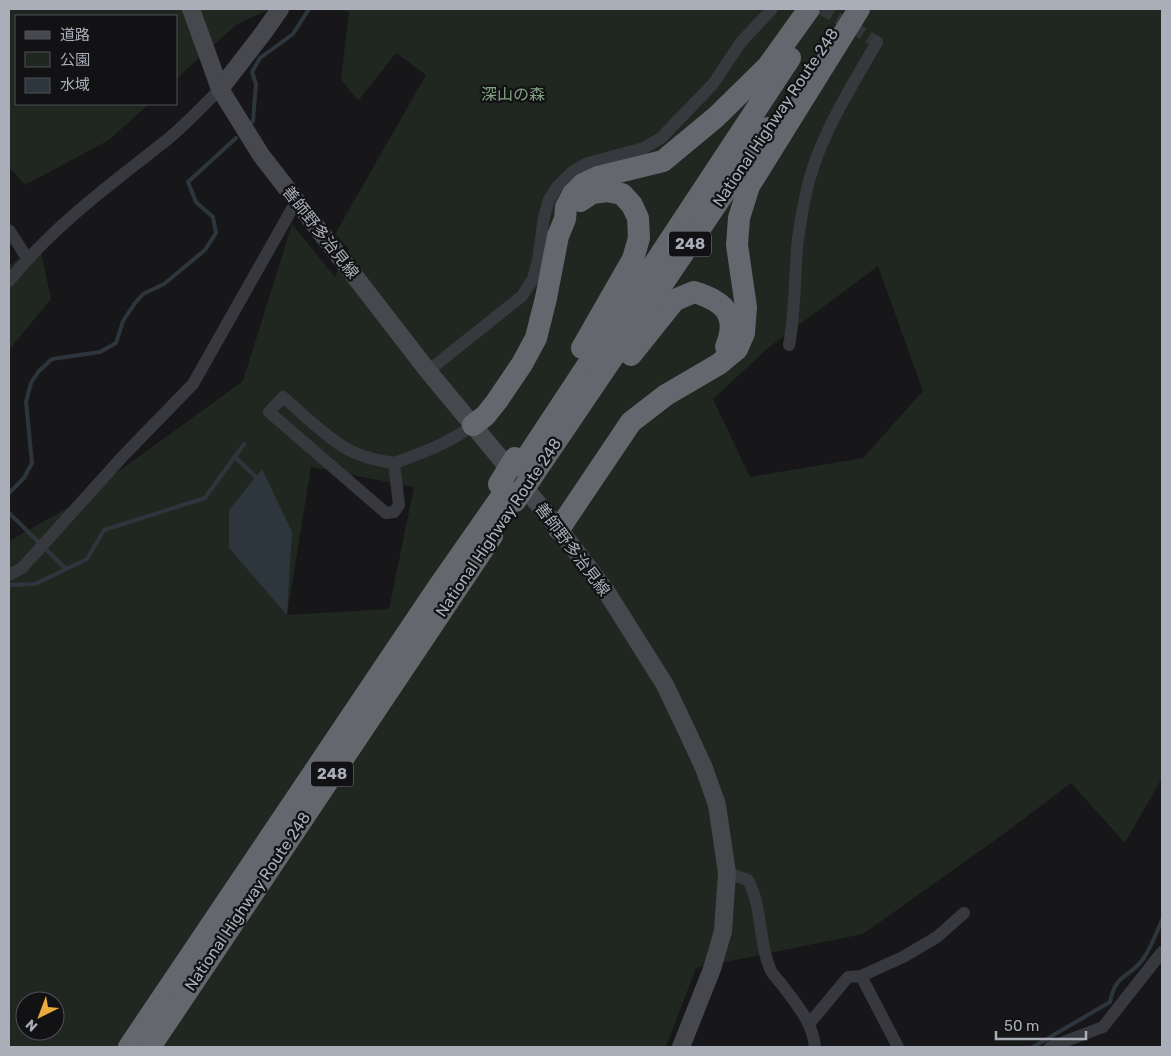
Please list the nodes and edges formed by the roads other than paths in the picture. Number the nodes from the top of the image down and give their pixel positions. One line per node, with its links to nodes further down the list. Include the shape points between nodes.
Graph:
1 (192, 9): 9 (main road, 善師野多治見線)
2 (280, 9): 9 (main road)
3 (772, 9): 17 (street, via 741,42 713,84 661,138 644,148 588,163 572,172 557,187 548,200 533,279 522,296)
4 (809, 9): 11 (highway, via 768,66 716,117 663,161 598,177 583,184 572,194)
5 (822, 9): 20 (highway, National Highway Route 248 / 248)
6 (848, 9): 20 (highway, National Highway Route 248 / 248)
7 (859, 9): 16 (highway, via 749,186 739,218 737,245 746,307 744,333 737,349)
8 (877, 42): 15 (street, via 836,114 806,195 798,239)
9 (220, 89): 10 (main road, 善師野多治見線, via 261,155); 13 (street, via 170,137 104,188)
10 (296, 200): 17 (main road, 善師野多治見線); 23 (street, via 193,384 22,568)
11 (564, 219): 18 (highway, via 536,338 498,401); 20 (highway, via 581,199 592,193 622,194 638,218 639,238 633,258 565,379)
12 (9, 230): 13 (street)
13 (27, 258): 14 (street)
14 (9, 281)
15 (789, 345)
16 (719, 364): 20 (highway, via 732,334 726,309 718,301 694,292 675,300 639,344 567,446); 22 (highway, via 666,395 631,422)
17 (428, 370): 18 (main road, 善師野多治見線)
18 (473, 425): 19 (street, via 435,447); 22 (main road, 善師野多治見線)
19 (394, 463): 19 (street, via 399,505 394,512 386,513 269,412 282,397 352,452)
20 (526, 468): 21 (highway, National Highway Route 248 / 248, bridge)
21 (507, 492): 29 (highway, National Highway Route 248 / 248, via 437,589); 30 (highway, National Highway Route 248 / 248)
22 (559, 529): 24 (main road, 善師野多治見線, via 606,591 669,694 704,768 716,805)
23 (9, 575)
24 (727, 873): 28 (street, via 748,880 754,892 772,972); 31 (main road, 善師野多治見線, via 722,931 712,969)
25 (964, 913): 27 (street, via 937,937 903,958)
26 (1162, 952): 34 (street, via 1103,1027)
27 (861, 976): 28 (street, via 848,977); 33 (street)
28 (809, 1024): 32 (street)
29 (129, 1047)
30 (150, 1047)
31 (681, 1047)
32 (815, 1047)
33 (898, 1047)
34 (1050, 1047)

